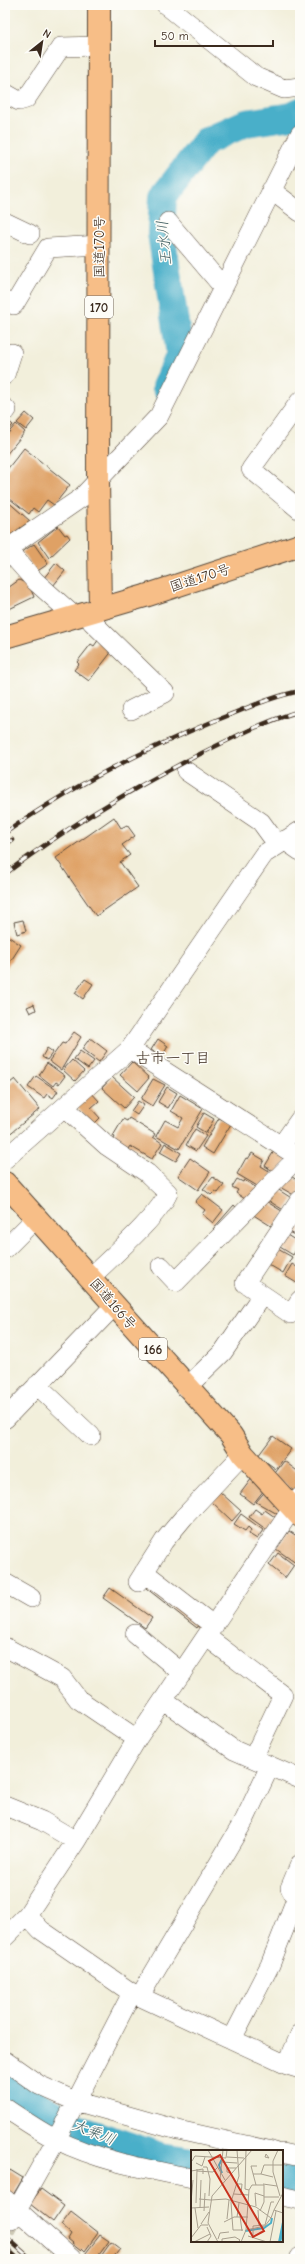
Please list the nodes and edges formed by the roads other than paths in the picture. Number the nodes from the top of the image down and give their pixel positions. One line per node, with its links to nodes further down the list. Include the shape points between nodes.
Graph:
1 (99, 5): 3 (highway, 国道170号 / 170)
2 (166, 5): 4 (street, via 256,76 284,89)
3 (99, 46): 5 (street, via 62,48 26,99 19,101); 12 (highway, 国道170号 / 170)
4 (300, 87)
5 (5, 93)
6 (300, 134): 7 (street)
7 (271, 190): 8 (street); 13 (street)
8 (300, 212)
9 (5, 222): 11 (street)
10 (168, 222): 13 (street)
11 (30, 234)
12 (100, 245): 14 (street, via 48,248 14,305); 18 (highway, 国道170号 / 170)
13 (223, 287): 18 (street, via 159,416)
14 (5, 301)
15 (12, 353): 16 (street)
16 (5, 375)
17 (300, 401): 19 (street, via 251,469)
18 (98, 480): 21 (street, via 81,498); 22 (highway, 国道170号 / 170)
19 (300, 510)
20 (300, 545): 22 (highway, 国道170号)
21 (6, 548): 22 (street, via 35,581)
22 (88, 612): 23 (highway, 国道170号); 24 (street, via 92,622 165,693)
23 (5, 637)
24 (131, 710)
25 (186, 771): 26 (street)
26 (287, 839): 27 (street); 28 (street, via 264,854)
27 (300, 851)
28 (130, 1049): 29 (street); 31 (street)
29 (64, 1106): 33 (street); 39 (street, via 106,1146 147,1173 168,1193 165,1201)
30 (300, 1119): 31 (street)
31 (281, 1146): 32 (street)
32 (299, 1158): 38 (street, via 176,1282)
33 (5, 1159)
34 (5, 1183): 36 (highway, 国道166号 / 166)
35 (300, 1200): 40 (street, via 245,1283)
36 (36, 1218): 37 (street); 39 (highway, 国道166号 / 166)
37 (5, 1249)
38 (161, 1266)
39 (90, 1278): 41 (highway, 国道166号 / 166)
40 (262, 1295): 42 (street); 44 (street, via 223,1352)
41 (114, 1306): 43 (street); 44 (highway, 国道166号 / 166)
42 (295, 1307)
43 (37, 1385): 45 (street); 46 (street)
44 (186, 1388): 47 (highway, 国道166号 / 166, via 231,1435)
45 (5, 1419)
46 (92, 1436)
47 (243, 1454): 48 (highway, 国道166号 / 166); 51 (street, via 184,1516 141,1577)
48 (297, 1507): 51 (street)
49 (5, 1583): 50 (street)
50 (31, 1598)
51 (210, 1631): 54 (street); 57 (street, via 283,1695)
52 (135, 1634): 54 (street)
53 (5, 1647): 56 (street, via 62,1678 78,1699)
54 (182, 1673): 55 (street)
55 (164, 1701): 56 (street); 57 (street, via 234,1750)
56 (136, 1739): 60 (street)
57 (262, 1762): 58 (street); 64 (street, via 246,1819)
58 (300, 1779)
59 (5, 1806): 60 (street, via 42,1821)
60 (76, 1841): 62 (street)
61 (300, 1864): 66 (street, via 290,1888 296,1899 270,1965)
62 (27, 1915): 63 (street); 64 (street, via 41,1930)
63 (5, 1937)
64 (136, 1994): 66 (street); 69 (street)
65 (300, 2034): 68 (street)
66 (232, 2039): 68 (street)
67 (5, 2061): 69 (street)
68 (294, 2067)
69 (72, 2106): 71 (street); 72 (street)
70 (5, 2108): 71 (street)
71 (56, 2140): 75 (street, via 85,2152 135,2166); 78 (street)
72 (268, 2150)
73 (283, 2153): 74 (street)
74 (300, 2157)
75 (191, 2178)
76 (283, 2196): 77 (street)
77 (300, 2200)
78 (11, 2210): 79 (street)
79 (72, 2259)

